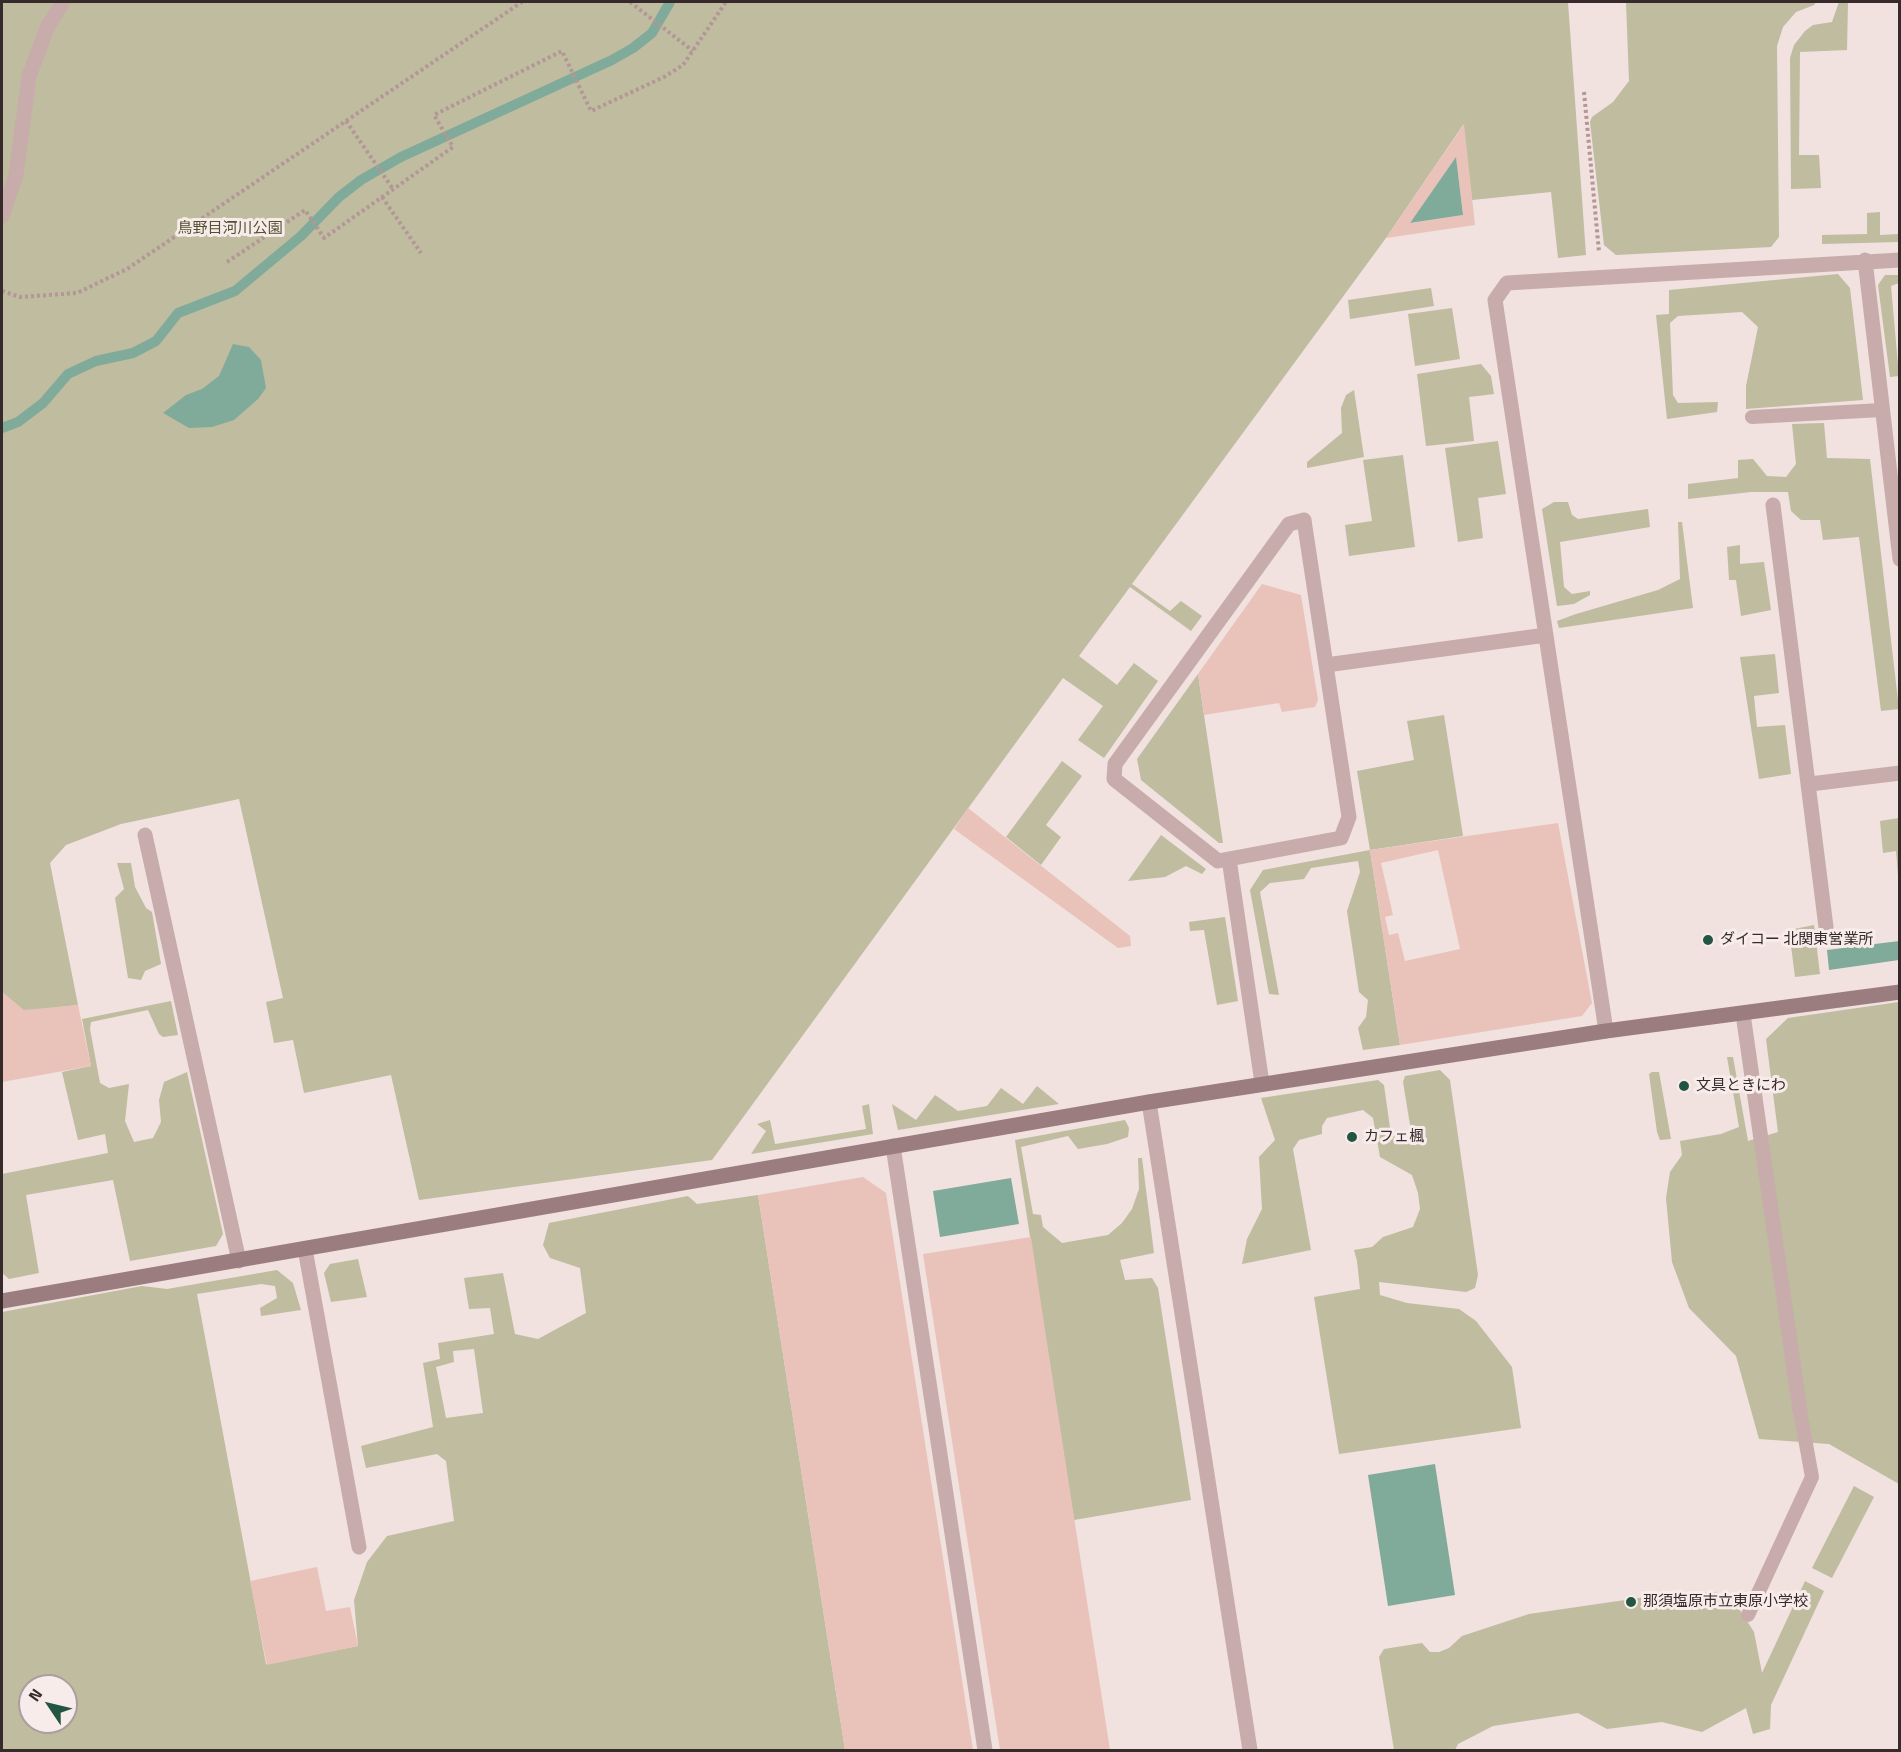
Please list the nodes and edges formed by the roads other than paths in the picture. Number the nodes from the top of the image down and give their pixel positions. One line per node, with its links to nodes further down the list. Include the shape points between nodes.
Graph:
1 (63, 2): 2 (street, via 48,26 29,76 16,175)
2 (2, 216)
3 (1865, 260): 4 (street); 5 (street); 10 (street, via 1507,283 1495,300)
4 (1899, 260)
5 (1882, 410): 6 (lane); 8 (street)
6 (1752, 417)
7 (1773, 505): 13 (street)
8 (1897, 518): 9 (street)
9 (1899, 560)
10 (1546, 635): 11 (street); 19 (street)
11 (1326, 665): 15 (street, via 1349,817 1341,838); 15 (street, via 1304,520 1289,524 1115,764 1114,779 1218,861)
12 (1899, 773): 13 (street)
13 (1810, 784): 16 (street)
14 (145, 835): 24 (street)
15 (1229, 859): 20 (street)
16 (1826, 927)
17 (1899, 992): 18 (street)
18 (1743, 1014): 19 (street); 26 (street)
19 (1606, 1031): 20 (street)
20 (1262, 1083): 21 (street)
21 (1149, 1102): 22 (street); 30 (street)
22 (893, 1146): 23 (street); 29 (street)
23 (305, 1249): 24 (street); 27 (street)
24 (239, 1261): 25 (street)
25 (2, 1301)
26 (1800, 1411): 28 (lane, via 1812,1477)
27 (359, 1547)
28 (1748, 1615)
29 (985, 1750)
30 (1251, 1750)

